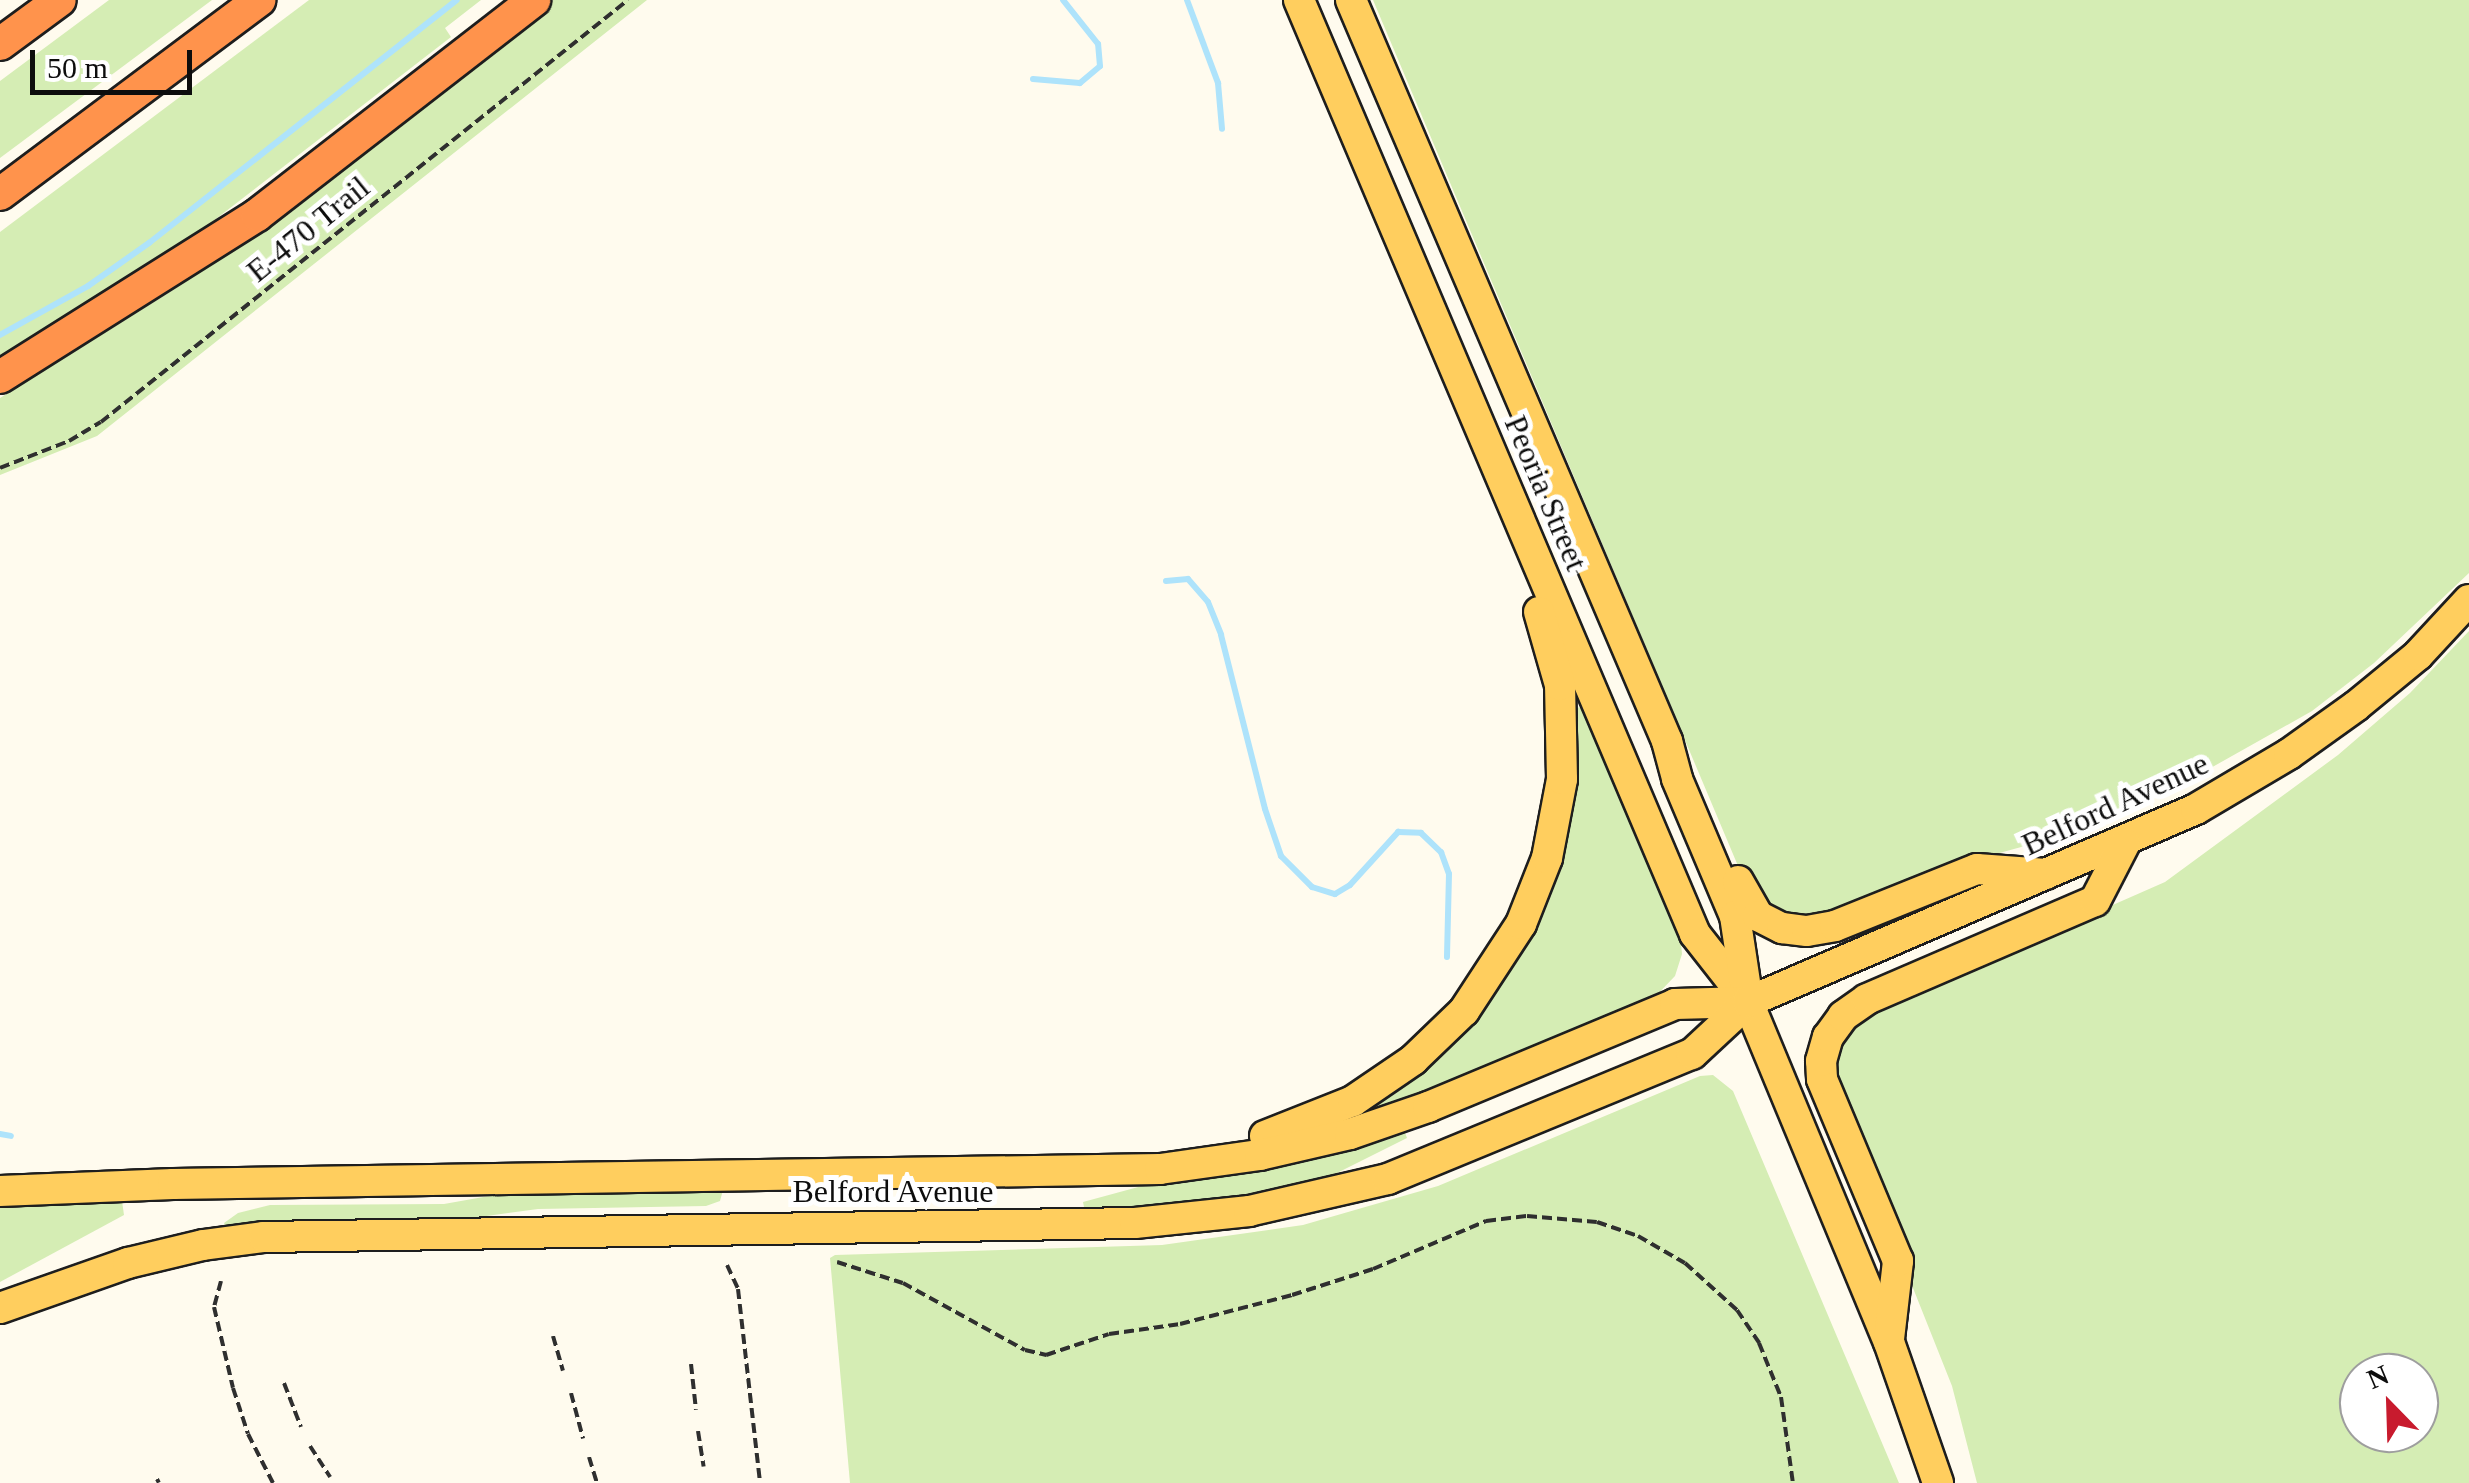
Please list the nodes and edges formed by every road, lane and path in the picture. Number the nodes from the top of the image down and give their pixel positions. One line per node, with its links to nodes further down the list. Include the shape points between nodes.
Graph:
1 (60, 0): 8 (highway)
2 (259, 0): 9 (highway)
3 (512, 0): 10 (highway)
4 (534, 0): 10 (highway, via 258,215)
5 (628, 0): 13 (path, E-470 Trail, via 121,407 68,441)
6 (1300, 0): 12 (main road, Peoria Street)
7 (1351, 0): 15 (main road, Peoria Street)
8 (0, 44)
9 (0, 194)
10 (219, 237): 11 (highway)
11 (0, 377)
12 (1492, 454): 18 (main road, Peoria Street, via 1695,934); 19 (main road, via 1491,495 1545,627 1562,698 1562,779 1540,882 1484,984 1413,1060 1353,1101 1247,1141)
13 (0, 468)
14 (2469, 600): 16 (main road, Belford Avenue, via 2418,655 2337,721 2228,791)
15 (1667, 742): 17 (main road, via 1694,774 1748,904 1782,928 1835,926 1976,868); 18 (main road, Peoria Street, via 1735,916)
16 (2124, 843): 17 (main road, Belford Avenue); 26 (main road, via 2095,901 1867,999 1828,1038 1822,1080 1898,1262)
17 (2050, 875): 18 (main road, Belford Avenue)
18 (1748, 1002): 19 (main road, Belford Avenue, via 1675,1004 1396,1120); 24 (main road, Belford Avenue, via 1692,1054 1464,1151 1368,1184 1249,1211 1103,1224 284,1236 141,1260); 26 (main road, Peoria Street)
19 (1219, 1162): 20 (main road, Belford Avenue, via 1128,1171)
20 (0, 1192)
21 (837, 1262): 43 (path, via 904,1283 1026,1350 1046,1354 1292,1295 1486,1221 1527,1216 1597,1222 1672,1255 1736,1310 1781,1397)
22 (727, 1266): 42 (path, via 738,1295)
23 (221, 1281): 40 (path, via 214,1307 233,1388)
24 (0, 1308)
25 (553, 1336): 28 (path)
26 (1889, 1342): 38 (main road, Peoria Street)
27 (691, 1364): 31 (path)
28 (563, 1370)
29 (284, 1383): 32 (path)
30 (571, 1393): 34 (path)
31 (696, 1410)
32 (301, 1427)
33 (698, 1432): 37 (path)
34 (583, 1438)
35 (310, 1446): 39 (path)
36 (589, 1457): 41 (path)
37 (704, 1467)
38 (1933, 1469)
39 (330, 1477)
40 (273, 1483)
41 (597, 1483)
42 (760, 1483)
43 (1793, 1483)

